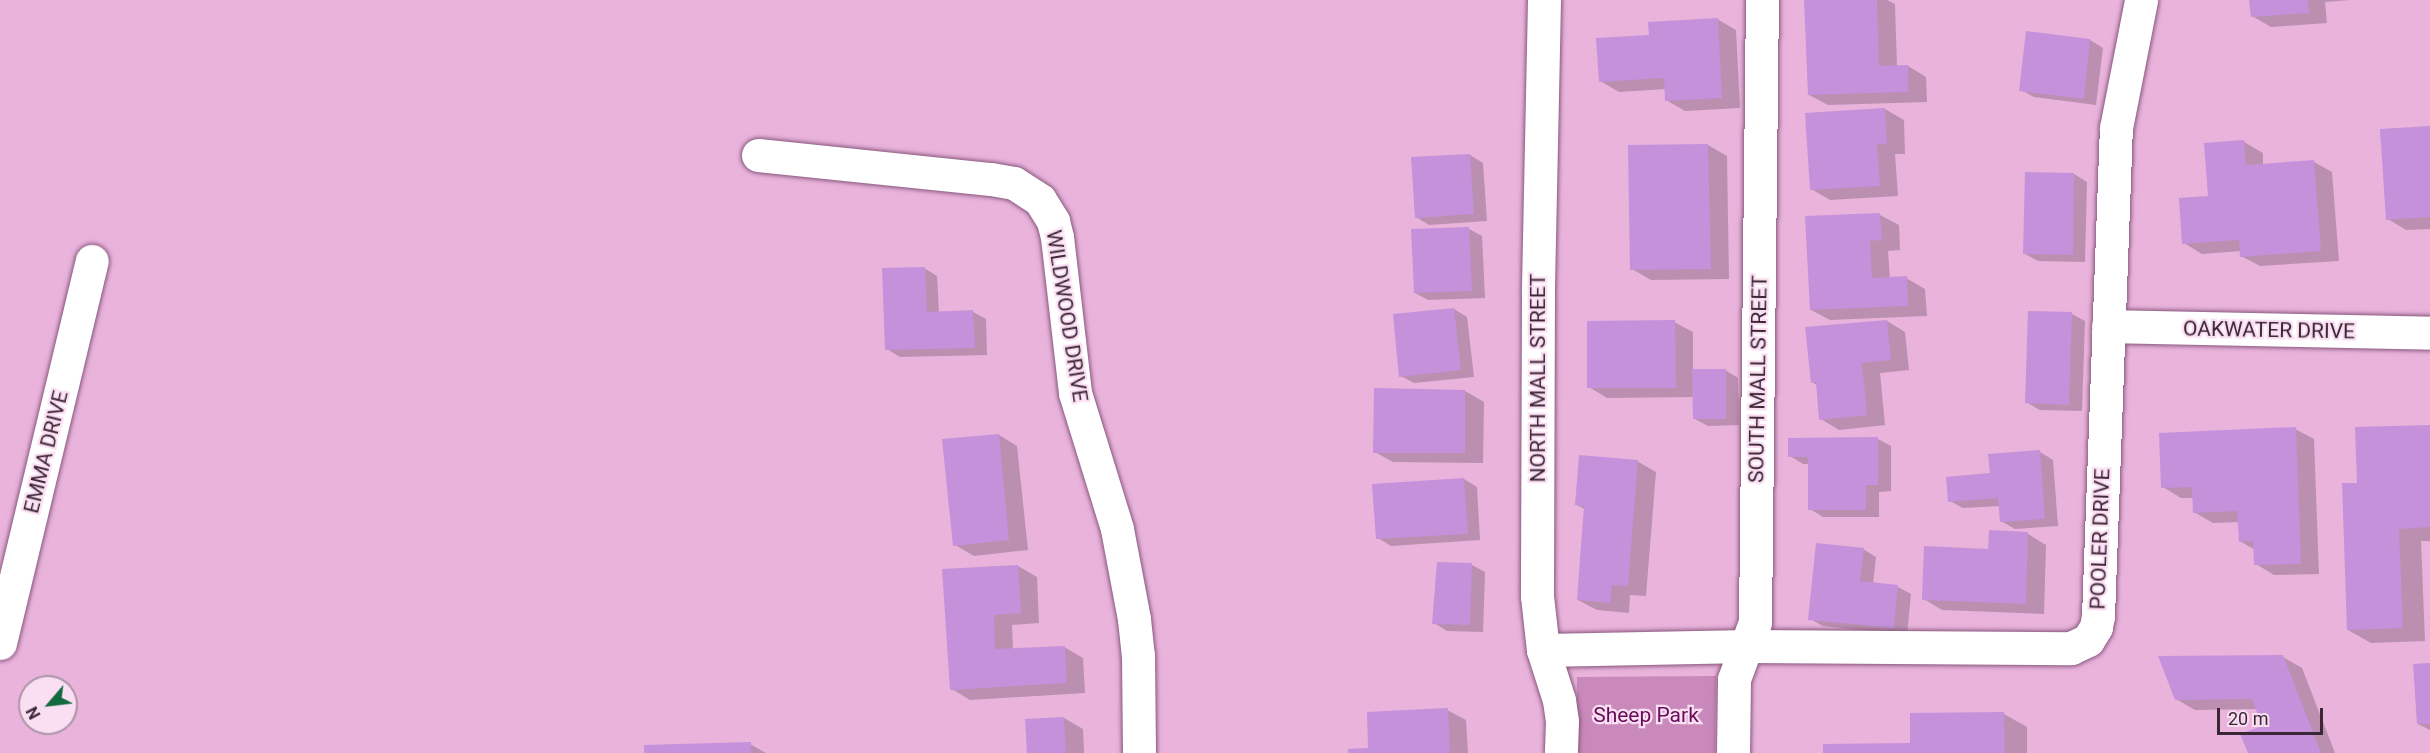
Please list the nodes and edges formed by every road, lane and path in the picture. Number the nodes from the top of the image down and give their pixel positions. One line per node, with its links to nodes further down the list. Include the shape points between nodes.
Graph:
1 (1544, 0): 10 (street, NORTH MALL STREET, via 1537,585 1537,619)
2 (1762, 0): 9 (street, SOUTH MALL STREET, via 1755,622)
3 (2141, 0): 6 (street, POOLER DRIVE, via 2116,128)
4 (758, 155): 11 (street, WILDWOOD DRIVE, via 991,179 1014,183 1040,200 1053,221 1057,237 1075,393 1117,529 1134,619)
5 (92, 261): 8 (street, EMMA DRIVE)
6 (2108, 326): 7 (street, OAKWATER DRIVE); 9 (street, POOLER DRIVE, via 2098,616 2088,640 2071,648)
7 (2430, 333)
8 (0, 643)
9 (1748, 646): 10 (street, POOLER DRIVE); 13 (street, SOUTH MALL STREET, via 1734,680)
10 (1543, 650): 12 (street, NORTH MALL STREET, via 1559,700)
11 (1139, 753)
12 (1561, 753)
13 (1733, 753)

